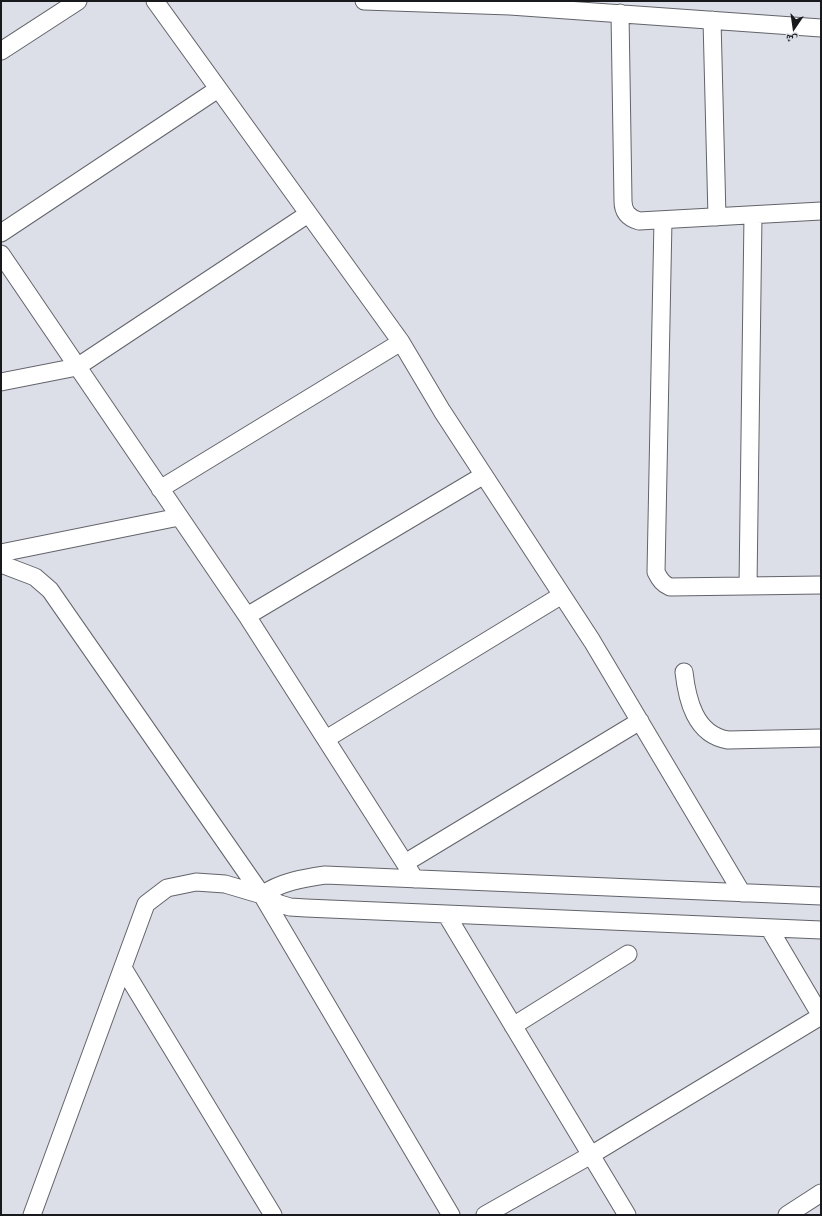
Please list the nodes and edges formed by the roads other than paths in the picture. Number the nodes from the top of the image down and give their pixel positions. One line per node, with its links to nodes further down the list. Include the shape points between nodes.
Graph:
1 (78, 1): 8 (street)
2 (154, 1): 9 (street)
3 (364, 1): 4 (street)
4 (510, 3): 5 (street)
5 (620, 13): 6 (street); 14 (street, via 623,206 633,219)
6 (712, 20): 7 (street); 13 (street)
7 (821, 28)
8 (1, 51)
9 (218, 89): 11 (street); 15 (street)
10 (821, 211): 12 (street)
11 (308, 214): 17 (street); 18 (street)
12 (753, 215): 13 (street); 26 (street)
13 (717, 217): 14 (street)
14 (663, 220): 26 (street, via 656,572 659,579 670,587)
15 (1, 233)
16 (1, 254): 18 (street)
17 (400, 342): 20 (street); 21 (street)
18 (77, 367): 19 (street); 21 (street)
19 (1, 382)
20 (484, 475): 27 (street); 28 (street)
21 (160, 489): 22 (street)
22 (179, 517): 23 (street); 28 (street)
23 (1, 553)
24 (1, 564): 36 (street, via 35,577 50,590)
25 (821, 585): 26 (street)
26 (748, 586)
27 (562, 595): 30 (street); 32 (street)
28 (247, 616): 32 (street)
29 (684, 672): 31 (street, via 693,710 702,726 713,736 728,740)
30 (640, 721): 33 (street); 35 (street)
31 (821, 738)
32 (326, 739): 33 (street)
33 (405, 863): 34 (street)
34 (415, 879): 35 (street); 36 (street, via 325,875 271,888)
35 (742, 893): 37 (street)
36 (262, 894): 38 (street, via 290,907); 42 (street, via 225,884 196,882 167,888 146,904); 49 (street)
37 (821, 896)
38 (446, 914): 39 (street); 44 (street)
39 (768, 928): 40 (street); 43 (street)
40 (821, 930)
41 (628, 954): 44 (street)
42 (123, 968): 47 (street); 48 (street)
43 (821, 1016): 45 (street)
44 (513, 1026): 45 (street)
45 (591, 1155): 50 (street); 51 (street)
46 (821, 1193): 52 (street)
47 (32, 1215)
48 (273, 1215)
49 (452, 1215)
50 (485, 1215)
51 (627, 1215)
52 (787, 1215)

